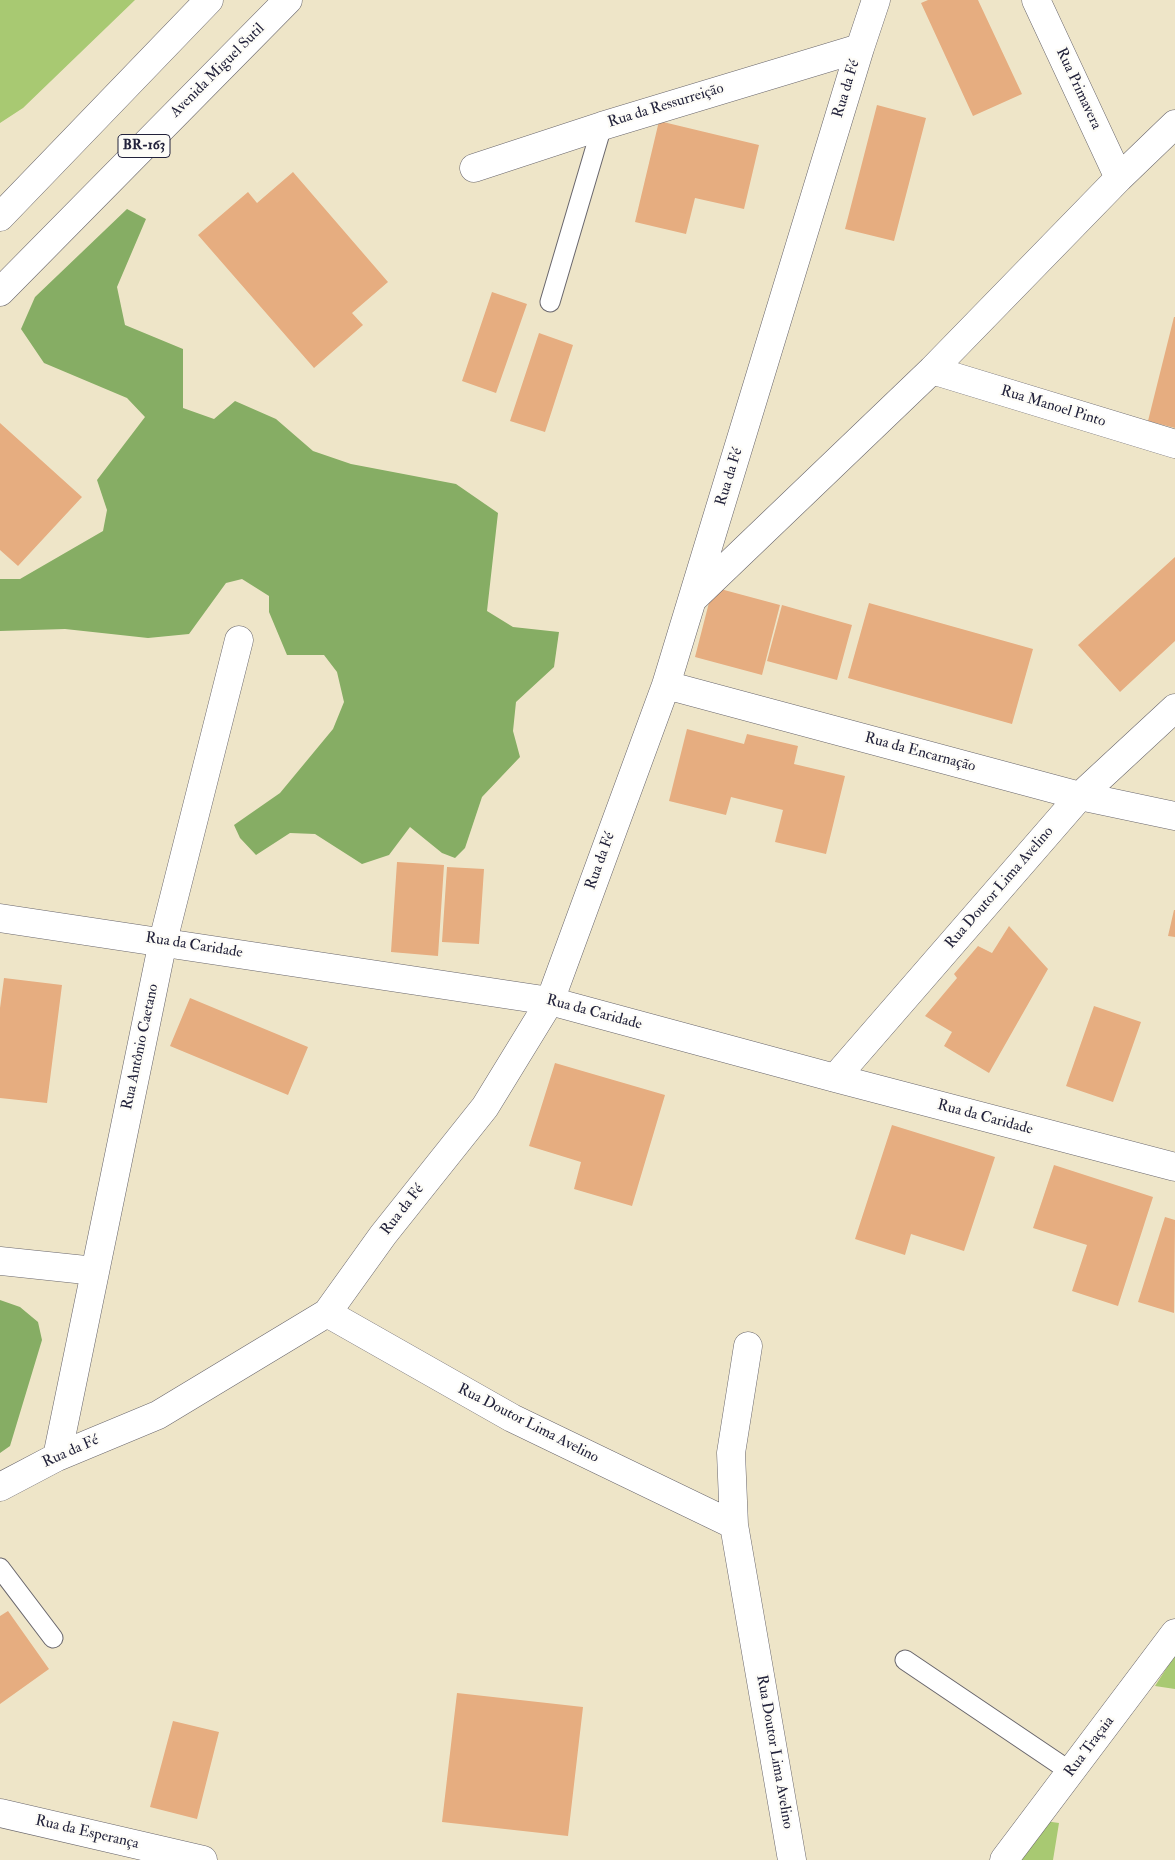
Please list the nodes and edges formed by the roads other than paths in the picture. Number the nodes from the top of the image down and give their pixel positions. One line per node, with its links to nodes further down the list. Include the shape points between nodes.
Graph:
1 (209, 0): 10 (main road)
2 (288, 0): 11 (main road, Avenida Miguel Sutil / BR-163)
3 (876, 0): 5 (main road, Rua da Fé)
4 (1036, 0): 9 (main road, Rua Primavera)
5 (860, 48): 7 (main road, Rua da Ressurreição); 15 (main road, Rua da Fé)
6 (1175, 124): 9 (main road)
7 (602, 126): 8 (main road, Rua da Ressurreição); 12 (lane)
8 (474, 168)
9 (1120, 178): 13 (main road)
10 (0, 217)
11 (0, 292)
12 (550, 302)
13 (932, 370): 14 (main road, Rua Manoel Pinto); 15 (main road)
14 (1175, 444)
15 (693, 599): 17 (main road, Rua da Fé)
16 (238, 640): 22 (main road, Rua Antônio Caetano)
17 (666, 685): 19 (main road, Rua da Encarnação); 23 (main road, Rua da Fé)
18 (1175, 708): 19 (main road, Rua Doutor Lima Avelino)
19 (1080, 796): 20 (main road, Rua da Encarnação); 24 (main road, Rua Doutor Lima Avelino)
20 (1175, 816)
21 (0, 918): 22 (main road, Rua da Caridade)
22 (163, 941): 23 (main road, Rua da Caridade); 27 (main road, Rua Antônio Caetano)
23 (550, 1001): 24 (main road, Rua da Caridade); 28 (main road, Rua da Fé, via 485,1107)
24 (835, 1078): 25 (main road, Rua da Caridade)
25 (1175, 1167)
26 (0, 1261): 27 (main road)
27 (95, 1270): 30 (main road, Rua Antônio Caetano)
28 (326, 1313): 30 (main road, Rua da Fé, via 158,1415); 32 (main road, Rua Doutor Lima Avelino, via 512,1418)
29 (748, 1346): 32 (main road, Rua Doutor Lima Avelino, via 731,1453)
30 (57, 1457): 31 (main road, Rua da Fé)
31 (0, 1487)
32 (734, 1525): 40 (main road, Rua Doutor Lima Avelino)
33 (0, 1568): 35 (lane)
34 (1175, 1633): 37 (main road, Rua Traçaia)
35 (53, 1638)
36 (905, 1660): 37 (lane)
37 (1070, 1772): 41 (main road, Rua Traçaia)
38 (0, 1813): 39 (main road, Rua da Esperança)
39 (204, 1860)
40 (792, 1860)
41 (1004, 1860)

